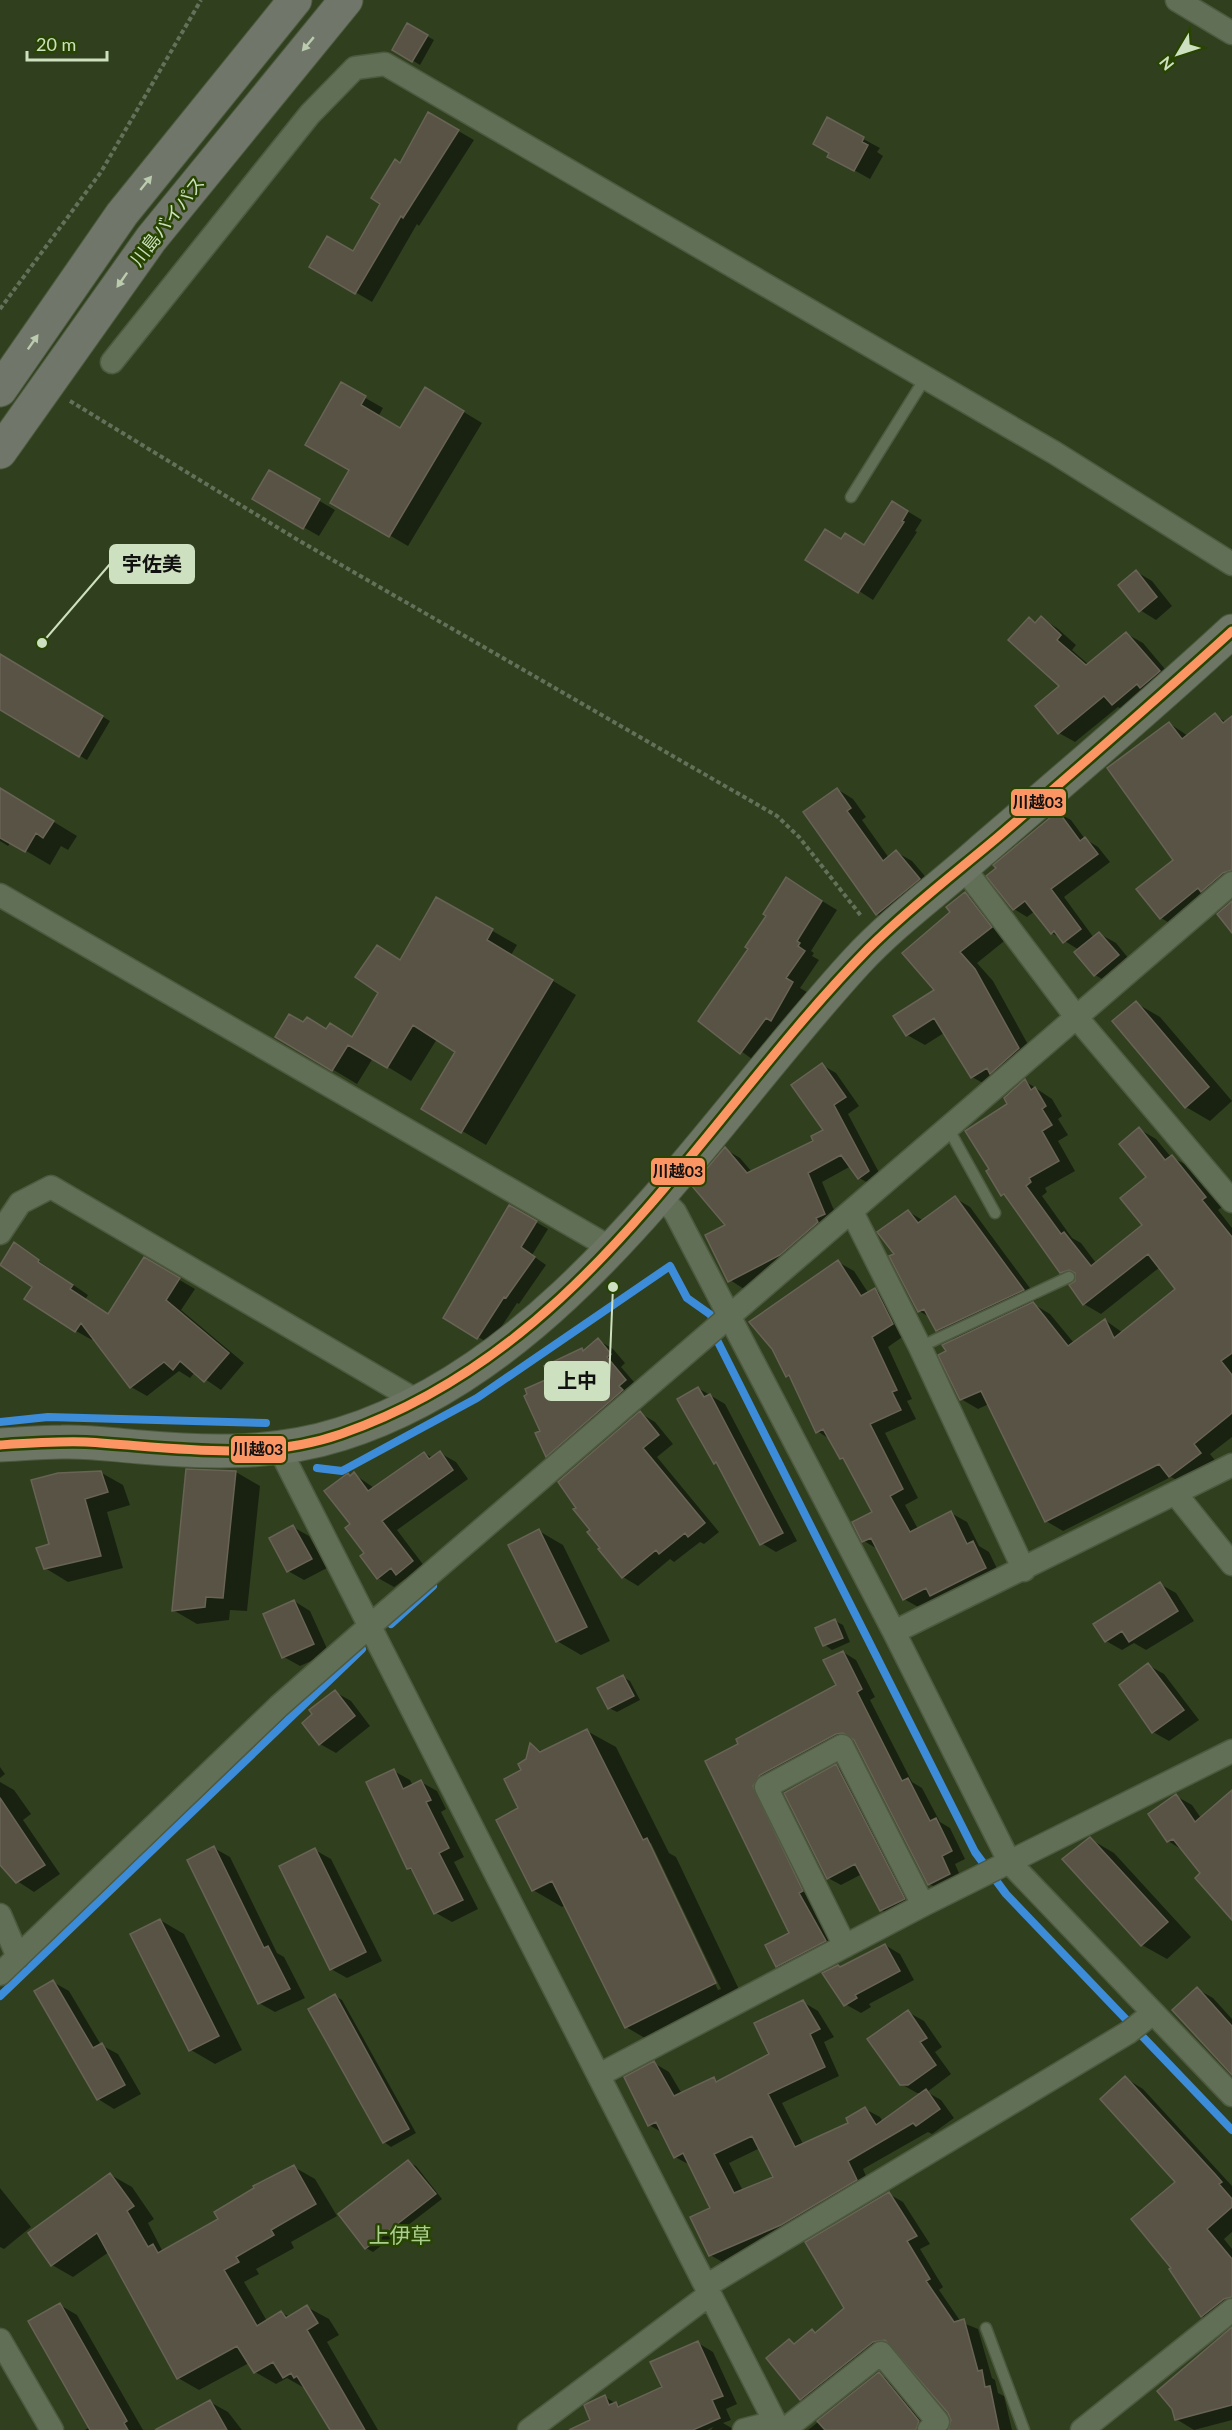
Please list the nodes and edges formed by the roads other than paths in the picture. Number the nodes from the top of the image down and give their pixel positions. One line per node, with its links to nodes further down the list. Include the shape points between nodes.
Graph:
1 (346, 0): 8 (highway, 川島バイパス, one-way to 8, via 151,239)
2 (1177, 0): 4 (street)
3 (288, 2): 7 (highway, one-way to 3, via 122,214)
4 (1232, 33)
5 (112, 362): 6 (street, via 310,114 355,68 385,64)
6 (924, 380): 9 (lane); 10 (street, via 1055,453)
7 (0, 390)
8 (0, 452)
9 (851, 497)
10 (1232, 564)
11 (1232, 631): 12 (main road)
12 (963, 867): 15 (street); 17 (main road, via 859,959)
13 (1232, 883): 15 (street)
14 (0, 895): 22 (street)
15 (1077, 1018): 16 (street); 18 (street)
16 (948, 1128): 19 (street); 20 (lane)
17 (660, 1196): 22 (main road); 24 (street, via 675,1212)
18 (1232, 1201)
19 (852, 1212): 24 (street); 25 (street)
20 (995, 1213)
21 (0, 1233): 26 (street, via 20,1203 51,1187)
22 (611, 1248): 26 (main road, via 520,1335)
23 (1069, 1276): 25 (lane)
24 (729, 1317): 33 (street); 34 (street)
25 (920, 1347): 32 (street)
26 (418, 1402): 28 (main road, via 338,1436)
27 (0, 1445): 28 (main road, via 65,1442 229,1453)
28 (279, 1448): 33 (street)
29 (1232, 1465): 30 (street)
30 (1175, 1493): 31 (street); 32 (street)
31 (1232, 1564)
32 (1024, 1570): 34 (street)
33 (371, 1625): 40 (street, via 279,1706); 43 (street)
34 (894, 1632): 36 (street)
35 (1232, 1750): 36 (street)
36 (999, 1869): 37 (street); 42 (street)
37 (923, 1905): 39 (street); 39 (street, via 842,1746 766,1787)
38 (0, 1914): 40 (street)
39 (845, 1946): 43 (street)
40 (18, 1957): 41 (street)
41 (0, 1974)
42 (1141, 2023): 44 (street); 45 (street)
43 (599, 2075): 45 (street)
44 (1232, 2095)
45 (708, 2290): 49 (street); 51 (street)
46 (1232, 2310): 55 (street)
47 (986, 2328): 54 (lane)
48 (0, 2340): 50 (street)
49 (779, 2427): 52 (street); 53 (street, via 881,2353 938,2422)
50 (52, 2430)
51 (529, 2430)
52 (744, 2430)
53 (929, 2430)
54 (1024, 2430)
55 (1082, 2430)

